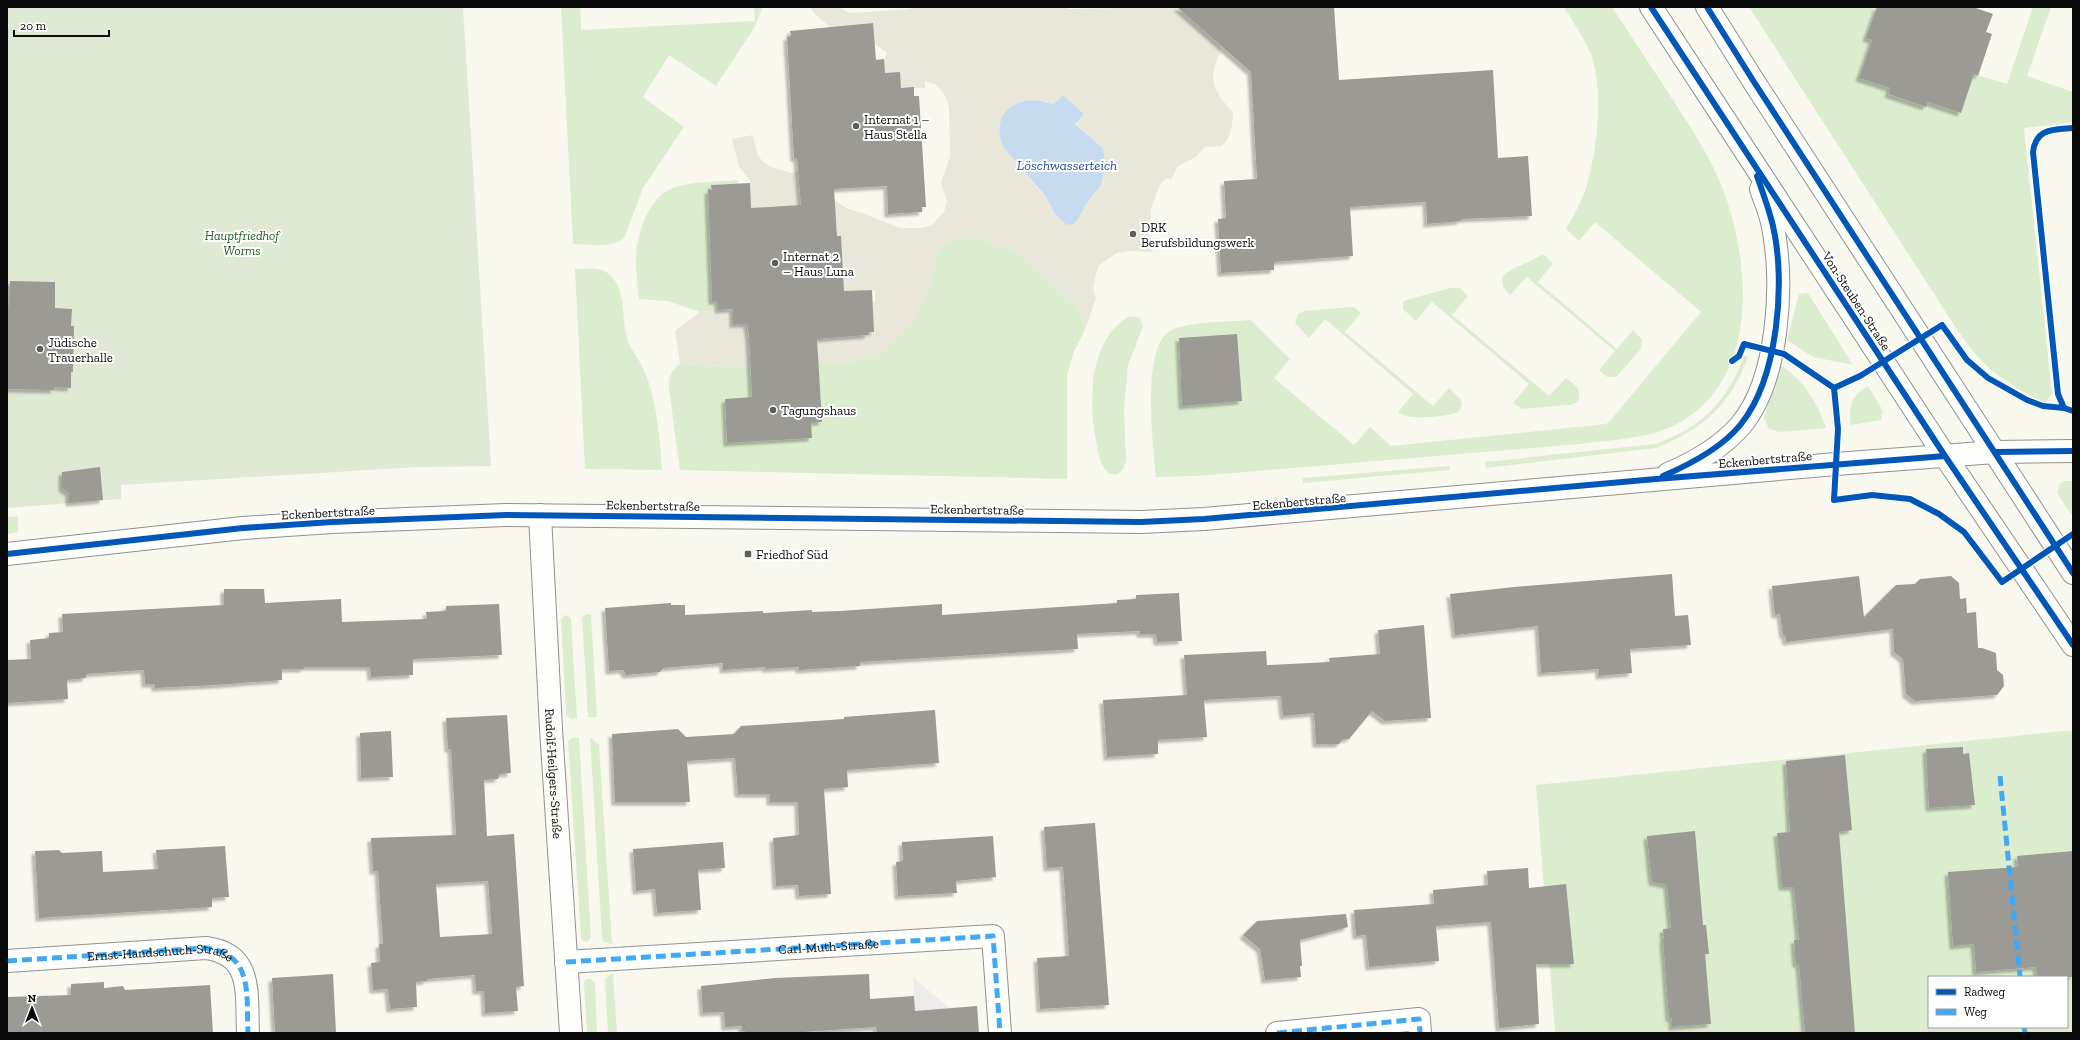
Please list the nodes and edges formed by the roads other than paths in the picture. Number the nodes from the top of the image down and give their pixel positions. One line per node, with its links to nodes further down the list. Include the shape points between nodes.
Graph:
1 (1651, 7): 3 (street, Von-Steuben-Straße)
2 (1708, 7): 5 (street)
3 (1754, 164): 6 (street, Von-Steuben-Straße); 7 (street, via 1773,226 1778,276 1778,312 1764,380 1750,412 1726,439 1688,465)
4 (2073, 451): 5 (street, Eckenbertstraße)
5 (1995, 452): 6 (street, Eckenbertstraße); 10 (street)
6 (1945, 456): 7 (street, Eckenbertstraße); 11 (street, Von-Steuben-Straße)
7 (1656, 479): 8 (street, Eckenbertstraße, via 1281,514 1141,522)
8 (540, 515): 9 (street, Eckenbertstraße, via 347,521 243,528); 13 (street, Rudolf-Heilgers-Straße)
9 (7, 554)
10 (2073, 573)
11 (2073, 645)
12 (7, 961): 14 (street, Ernst-Handschuch-Straße, via 206,948 218,950 230,955 244,973)
13 (566, 962): 15 (street, Rudolf-Heilgers-Straße); 16 (street, Carl-Muth-Straße, via 993,936)
14 (248, 1033)
15 (571, 1033)
16 (1000, 1033)
17 (1277, 1033): 18 (street, via 1419,1019)
18 (1420, 1033)

